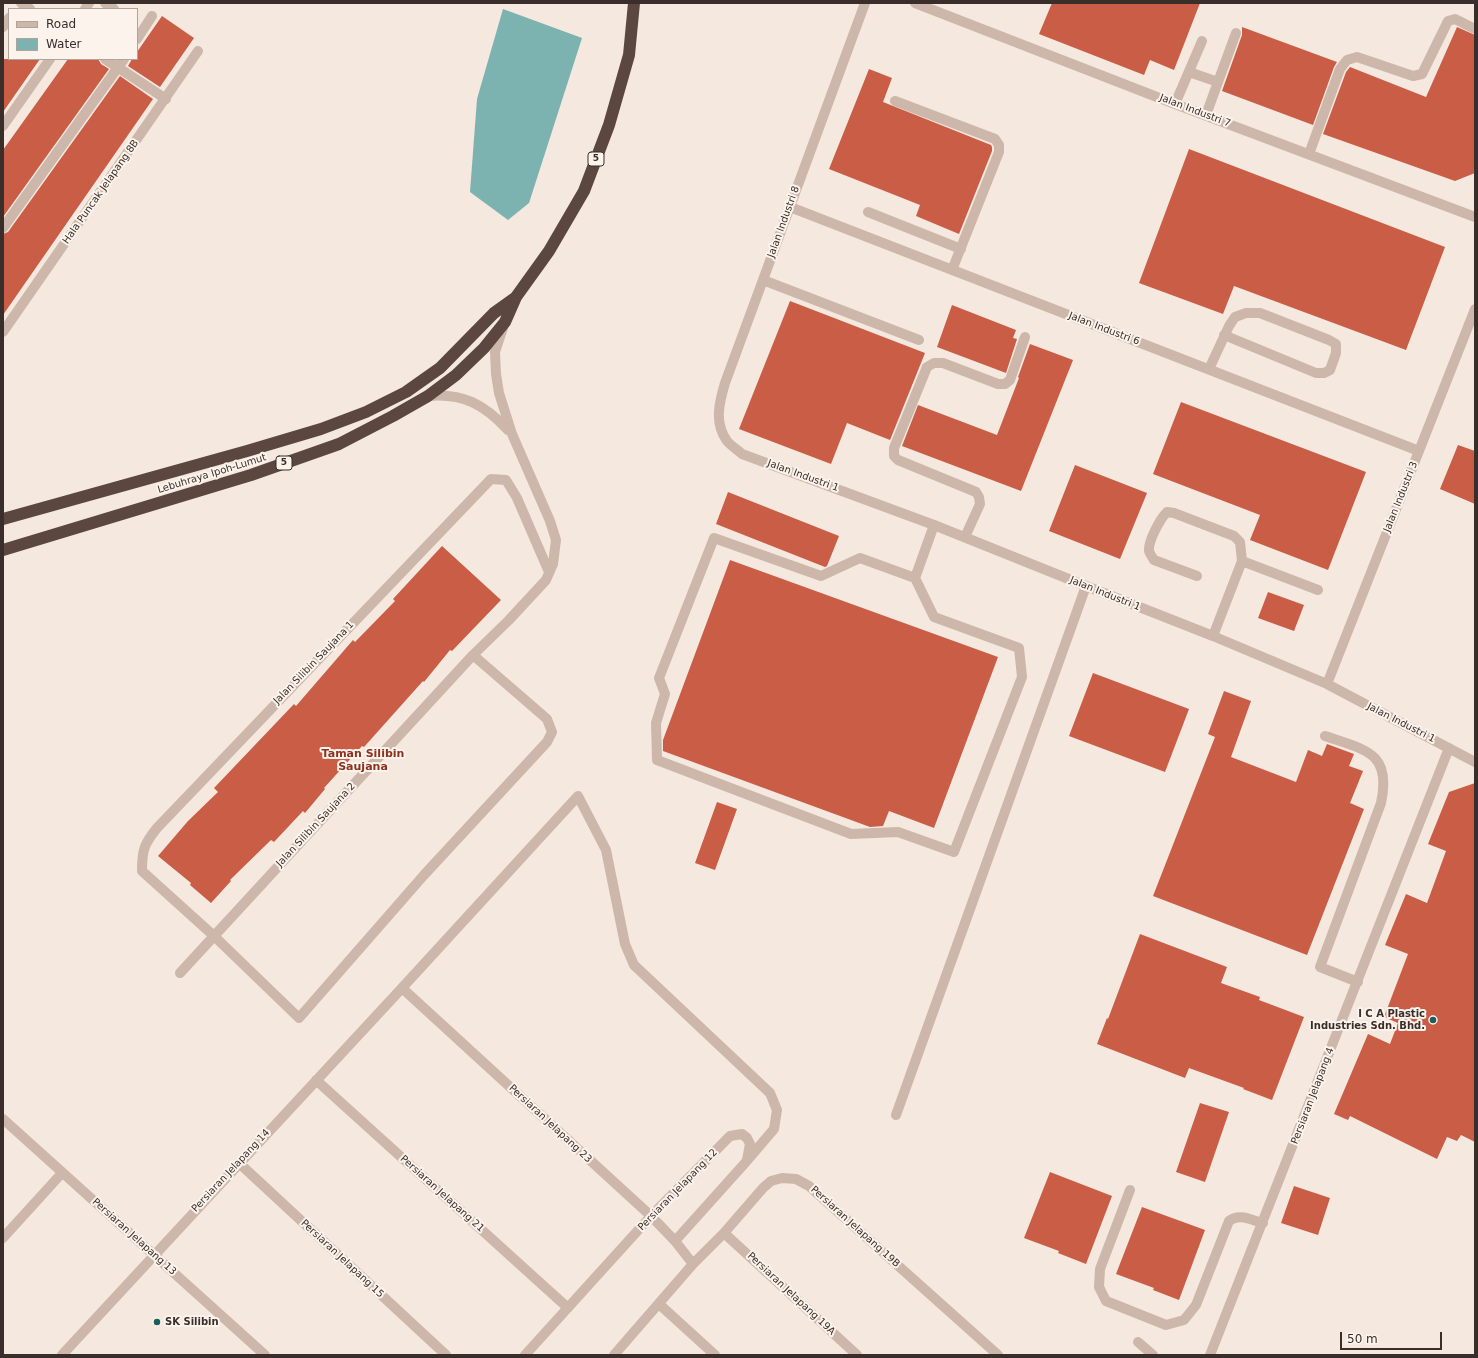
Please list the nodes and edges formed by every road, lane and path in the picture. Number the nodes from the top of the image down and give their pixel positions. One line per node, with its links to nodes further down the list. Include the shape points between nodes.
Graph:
1 (634, 3): 30 (highway, Lebuhraya Ipoh-Lumut / 5, via 629,55 609,125 584,191 549,251)
2 (865, 3): 23 (street, Jalan Industri 8)
3 (915, 3): 19 (street, Jalan Industri 7)
4 (152, 16): 5 (street)
5 (141, 26): 8 (street)
6 (1475, 28): 22 (street, via 1455,20 1448,21 1422,74 1413,76 1357,57 1347,60 1340,69)
7 (1236, 33): 16 (street)
8 (138, 36)
9 (1202, 41): 15 (street)
10 (198, 51): 17 (street, Hala Puncak Jelapang 8B)
11 (49, 60): 21 (street)
12 (106, 60): 14 (street)
13 (123, 60): 14 (street)
14 (118, 68): 17 (street); 26 (street)
15 (1189, 72): 16 (street); 19 (street)
16 (1218, 82): 20 (street)
17 (166, 98): 33 (street, Hala Puncak Jelapang 8B)
18 (895, 102): 27 (street, via 995,139 999,145 999,152)
19 (1175, 104): 20 (street, Jalan Industri 7)
20 (1206, 115): 22 (street, Jalan Industri 7)
21 (3, 126)
22 (1309, 154): 25 (street, Jalan Industri 7)
23 (790, 207): 28 (street, Jalan Industri 6); 29 (street, Jalan Industri 8)
24 (868, 212): 27 (street)
25 (1475, 217)
26 (3, 228)
27 (961, 249): 28 (street)
28 (952, 270): 37 (street, Jalan Industri 6)
29 (763, 280): 36 (street); 40 (street, Jalan Industri 8, via 720,399 718,414)
30 (516, 297): 32 (highway, Lebuhraya Ipoh-Lumut / 5); 42 (highway, Lebuhraya Ipoh-Lumut / 5, via 494,313 440,368 406,392 366,412 247,451)
31 (1475, 309): 41 (street, Jalan Industri 3)
32 (505, 322): 38 (highway, Lebuhraya Ipoh-Lumut / 5, via 484,348 456,375); 39 (street, Jalan Silibin Saujana 2, via 495,352 496,374)
33 (3, 332)
34 (1224, 335): 34 (street, via 1235,317 1246,312 1260,313 1330,340 1336,344 1336,353 1330,370 1316,373); 37 (street)
35 (1025, 337): 44 (street, via 1010,380 1005,384 998,384 943,363 934,363 927,367 894,448 894,456 898,460 976,492 980,497 980,504)
36 (919, 340)
37 (1209, 369): 41 (street, Jalan Industri 6)
38 (428, 396): 39 (street, via 444,395 477,404 491,413); 45 (highway, Lebuhraya Ipoh-Lumut / 5, via 339,444 251,475)
39 (512, 434): 47 (street, Jalan Silibin Saujana 2, via 556,540 553,564)
40 (728, 442): 43 (street, Jalan Industri 1, via 742,454)
41 (1419, 451): 54 (street, Jalan Industri 3)
42 (3, 519)
43 (934, 524): 44 (street, Jalan Industri 1); 49 (street)
44 (965, 537): 50 (street, Jalan Industri 1)
45 (3, 550)
46 (1242, 561): 48 (street, via 1240,542 1234,536 1167,512 1149,545 1150,552 1154,560); 51 (street); 52 (street)
47 (549, 572): 53 (street, Jalan Silibin Saujana 2, via 546,580); 58 (street, Jalan Silibin Saujana 1, via 514,492 506,480 491,480 157,828 142,854 142,871)
48 (1197, 576)
49 (915, 578): 49 (street, via 934,617 1020,648 1022,677 954,852 898,832 851,834 658,760 656,723 664,694 659,678 714,538 821,576 860,558)
50 (1086, 586): 52 (street, Jalan Industri 1); 63 (street)
51 (1318, 590)
52 (1213, 636): 54 (street, Jalan Industri 1)
53 (473, 655): 58 (street, Jalan Silibin Saujana 2); 58 (street, via 548,719 552,732 548,742 424,875 299,1018)
54 (1327, 684): 56 (street, Jalan Industri 1)
55 (1325, 736): 60 (street, via 1368,752 1379,764 1384,776 1381,803 1320,967)
56 (1450, 748): 57 (street, Jalan Industri 1); 60 (street, Persiaran Jelapang 4)
57 (1475, 762)
58 (214, 936): 59 (street, Jalan Silibin Saujana 2)
59 (180, 973)
60 (1358, 982): 70 (street, Persiaran Jelapang 4)
61 (402, 988): 62 (street, Persiaran Jelapang 14); 66 (street, Persiaran Jelapang 14, via 578,796 606,850 625,944 634,965 770,1093 778,1110 774,1130); 69 (street, Persiaran Jelapang 23)
62 (316, 1080): 65 (street, Persiaran Jelapang 14); 77 (street, Persiaran Jelapang 21)
63 (896, 1115)
64 (3, 1119): 67 (street, Persiaran Jelapang 13)
65 (239, 1163): 74 (street, Persiaran Jelapang 14); 81 (street, Persiaran Jelapang 15)
66 (745, 1163): 69 (street, Persiaran Jelapang 12, via 750,1144 747,1138 742,1134 730,1136); 73 (street, Persiaran Jelapang 12)
67 (62, 1173): 72 (street); 74 (street, Persiaran Jelapang 13)
68 (1130, 1190): 70 (street, via 1100,1269 1099,1287 1106,1301 1166,1325 1184,1320 1196,1304 1229,1221 1239,1216)
69 (651, 1216): 73 (street, Persiaran Jelapang 23); 77 (street, Persiaran Jelapang 12)
70 (1263, 1223): 88 (street, Persiaran Jelapang 4)
71 (724, 1232): 75 (street, Persiaran Jelapang 19B); 85 (street, Persiaran Jelapang 19A); 86 (street, Persiaran Jelapang 19B, via 771,1181 782,1178 796,1179 809,1186)
72 (3, 1238)
73 (675, 1241): 75 (street, Persiaran Jelapang 23)
74 (153, 1255): 79 (street, Persiaran Jelapang 14); 80 (street, Persiaran Jelapang 13)
75 (693, 1264): 76 (street, Persiaran Jelapang 19B)
76 (659, 1304): 83 (street, Persiaran Jelapang 19B); 84 (street)
77 (568, 1308): 82 (street, Persiaran Jelapang 12)
78 (1138, 1342): 87 (street)
79 (62, 1355)
80 (265, 1355)
81 (446, 1355)
82 (525, 1355)
83 (614, 1355)
84 (714, 1355)
85 (858, 1355)
86 (998, 1355)
87 (1153, 1355)
88 (1210, 1355)

